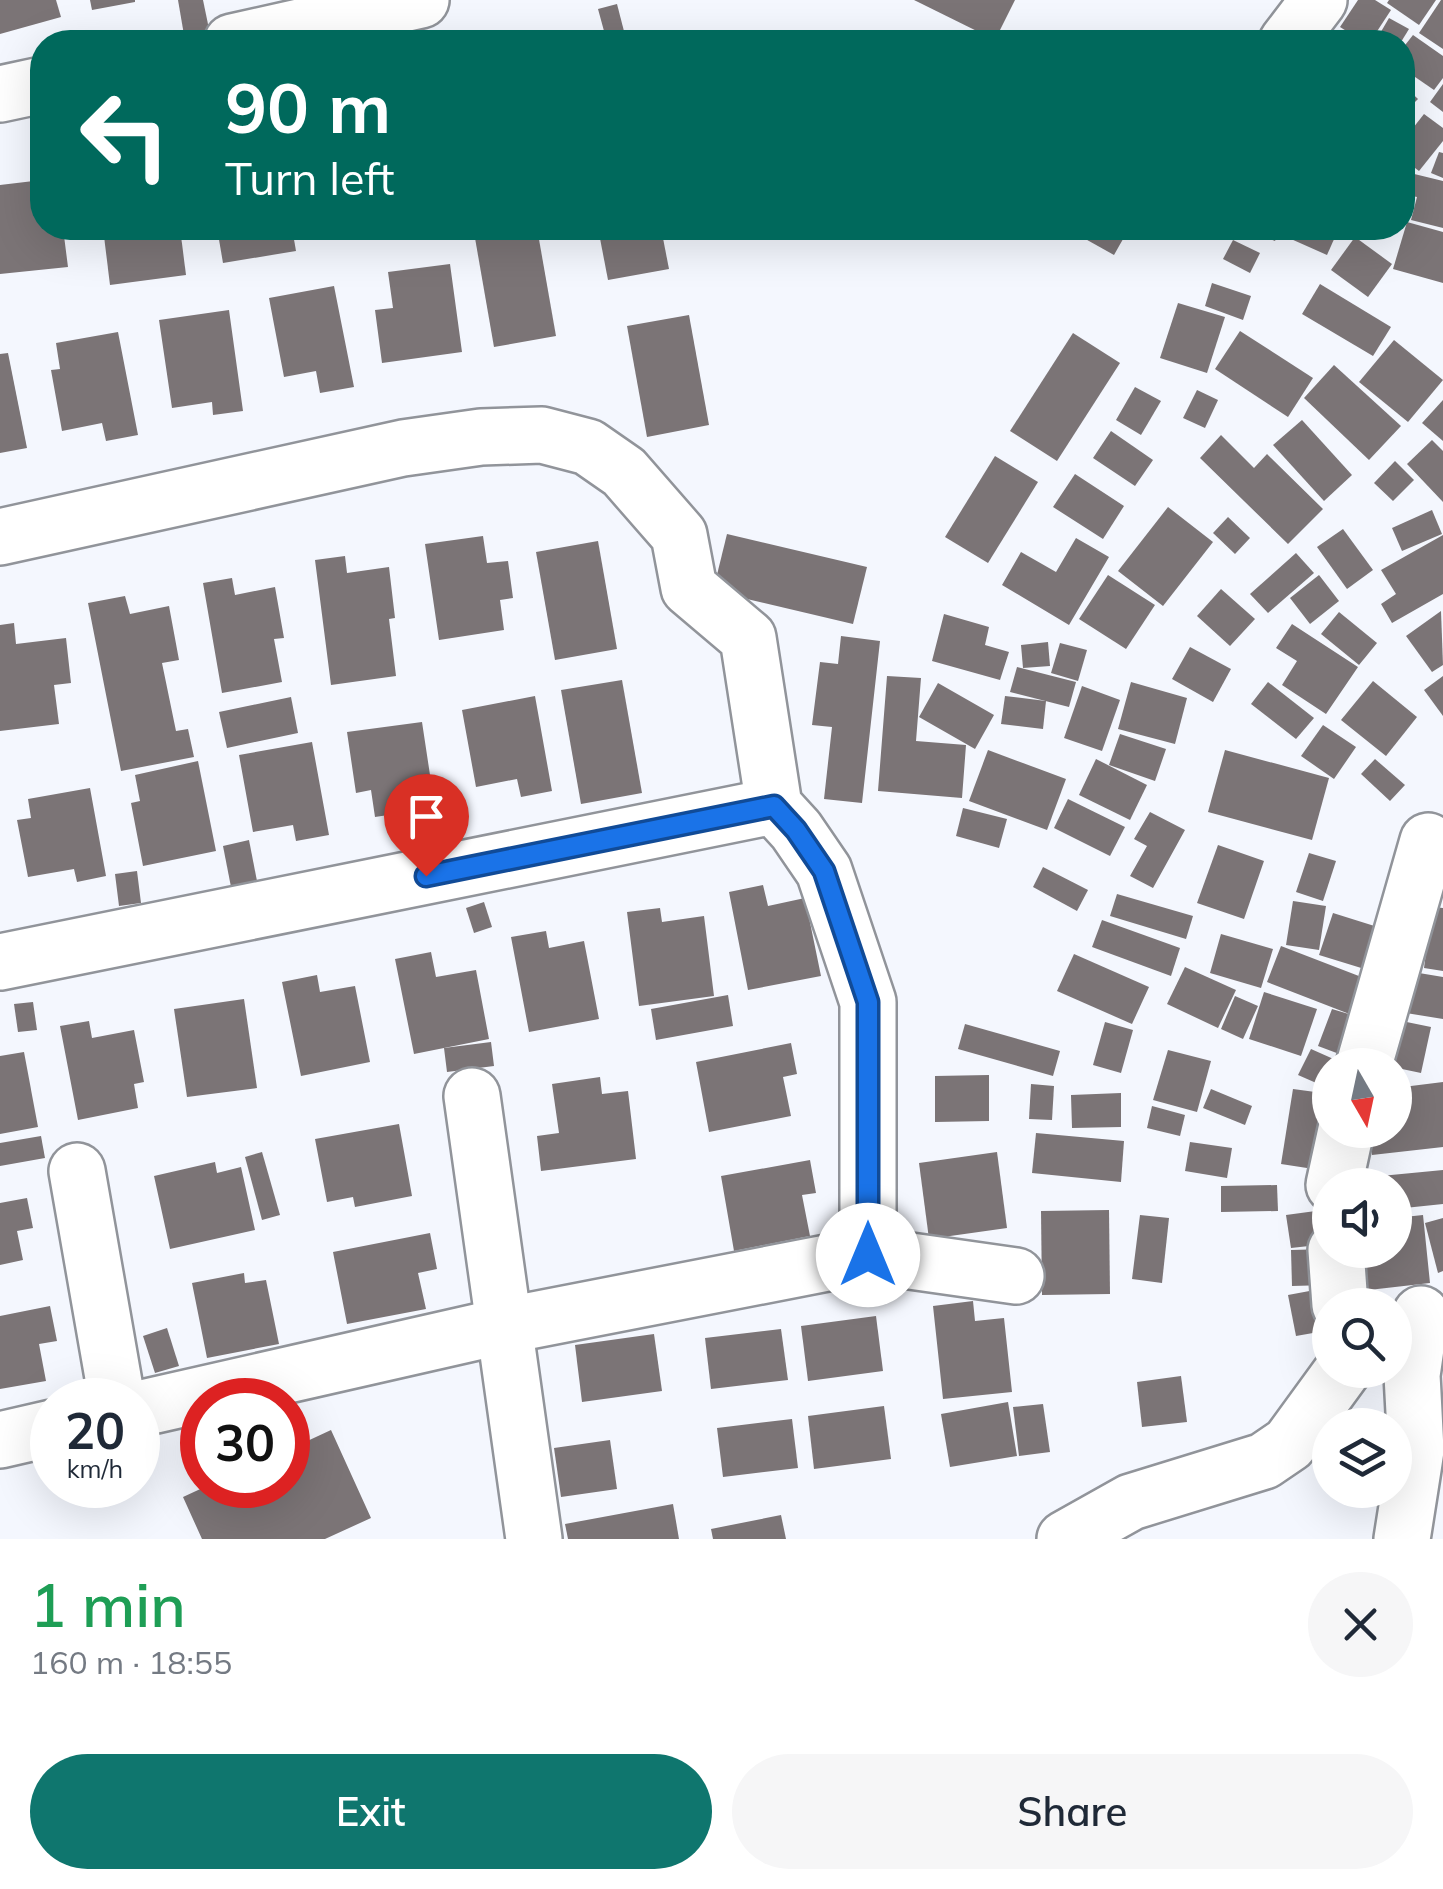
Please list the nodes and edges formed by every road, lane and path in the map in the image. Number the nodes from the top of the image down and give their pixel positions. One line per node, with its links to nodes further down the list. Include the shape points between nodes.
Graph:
1 (421, 0): 3 (street)
2 (1319, 0): 4 (street)
3 (286, 30)
4 (1295, 30)
5 (30, 88): 6 (street)
6 (0, 94)
7 (0, 537): 8 (street, via 403,448 542,435 588,447 624,472 679,535 689,588 748,638)
8 (774, 806): 10 (street); 14 (street, via 824,871 868,1002)
9 (1428, 842): 11 (street)
10 (0, 962)
11 (1369, 1048)
12 (472, 1096): 17 (street)
13 (77, 1171): 18 (street)
14 (868, 1255): 15 (street); 17 (street)
15 (1016, 1276)
16 (1420, 1315): 23 (street, via 1412,1375)
17 (503, 1326): 20 (street); 24 (street)
18 (113, 1378)
19 (1330, 1388): 25 (street, via 1289,1444 1264,1461 1131,1502)
20 (160, 1404)
21 (30, 1433): 22 (street)
22 (0, 1440)
23 (1430, 1452): 26 (street)
24 (534, 1539)
25 (1064, 1539)
26 (1402, 1539)

